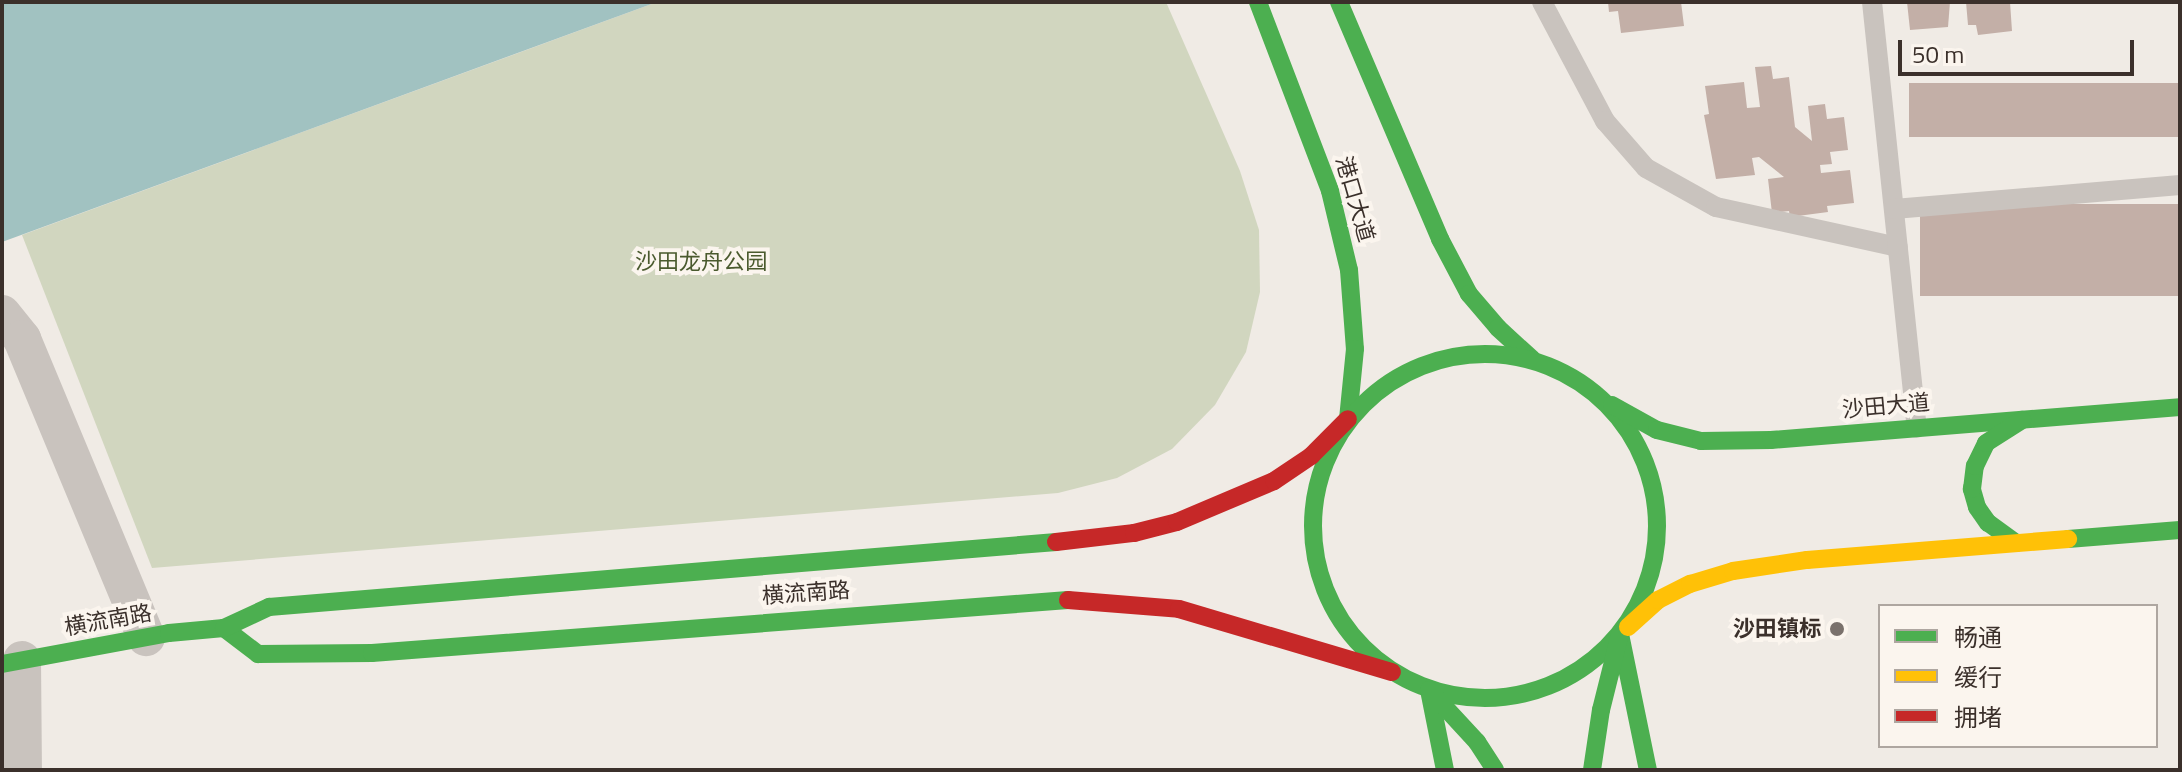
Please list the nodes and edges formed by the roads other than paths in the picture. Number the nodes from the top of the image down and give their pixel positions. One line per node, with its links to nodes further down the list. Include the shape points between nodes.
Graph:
1 (1258, 2): 12 (main road, 港口大道, via 1330,191 1349,270 1355,349)
2 (1339, 2): 9 (main road, via 1440,239 1469,294)
3 (1542, 2): 7 (lane, via 1605,121 1646,168 1716,207)
4 (1872, 2): 6 (lane)
5 (2180, 185): 6 (lane)
6 (1894, 209): 7 (lane)
7 (1898, 247): 14 (lane)
8 (2, 314): 19 (street, via 22,339)
9 (1532, 359): 10 (main road, via 1570,375); 12 (main road, via 1491,352 1450,356 1411,369 1376,390)
10 (1604, 401): 14 (main road, 沙田大道, via 1657,430 1701,441); 18 (main road, via 1631,434 1649,472 1657,514 1655,557 1642,598)
11 (2180, 407): 13 (main road, 沙田大道)
12 (1348, 419): 17 (main road, 横流南路, via 1311,456 1274,481 1177,522 1134,533 269,607); 21 (main road, via 1327,455 1315,494 1312,535 1319,576 1336,613 1360,646)
13 (2022, 420): 14 (main road, 沙田大道); 16 (main road, via 1986,443 1972,489 1988,523)
14 (1917, 428)
15 (2180, 530): 16 (main road)
16 (2016, 543): 18 (main road, via 1733,571 1658,600)
17 (224, 628): 19 (main road, 横流南路); 21 (main road, 横流南路, via 258,654 372,653 1062,600 1144,603)
18 (1620, 634): 22 (main road, via 1590,664 1553,686 1526,694 1470,699); 26 (main road); 27 (main road)
19 (146, 637): 20 (main road, 横流南路)
20 (12, 662): 23 (street)
21 (1392, 672): 22 (main road)
22 (1429, 690): 24 (main road); 25 (main road)
23 (23, 770)
24 (1445, 770)
25 (1495, 770)
26 (1592, 770)
27 (1648, 770)

